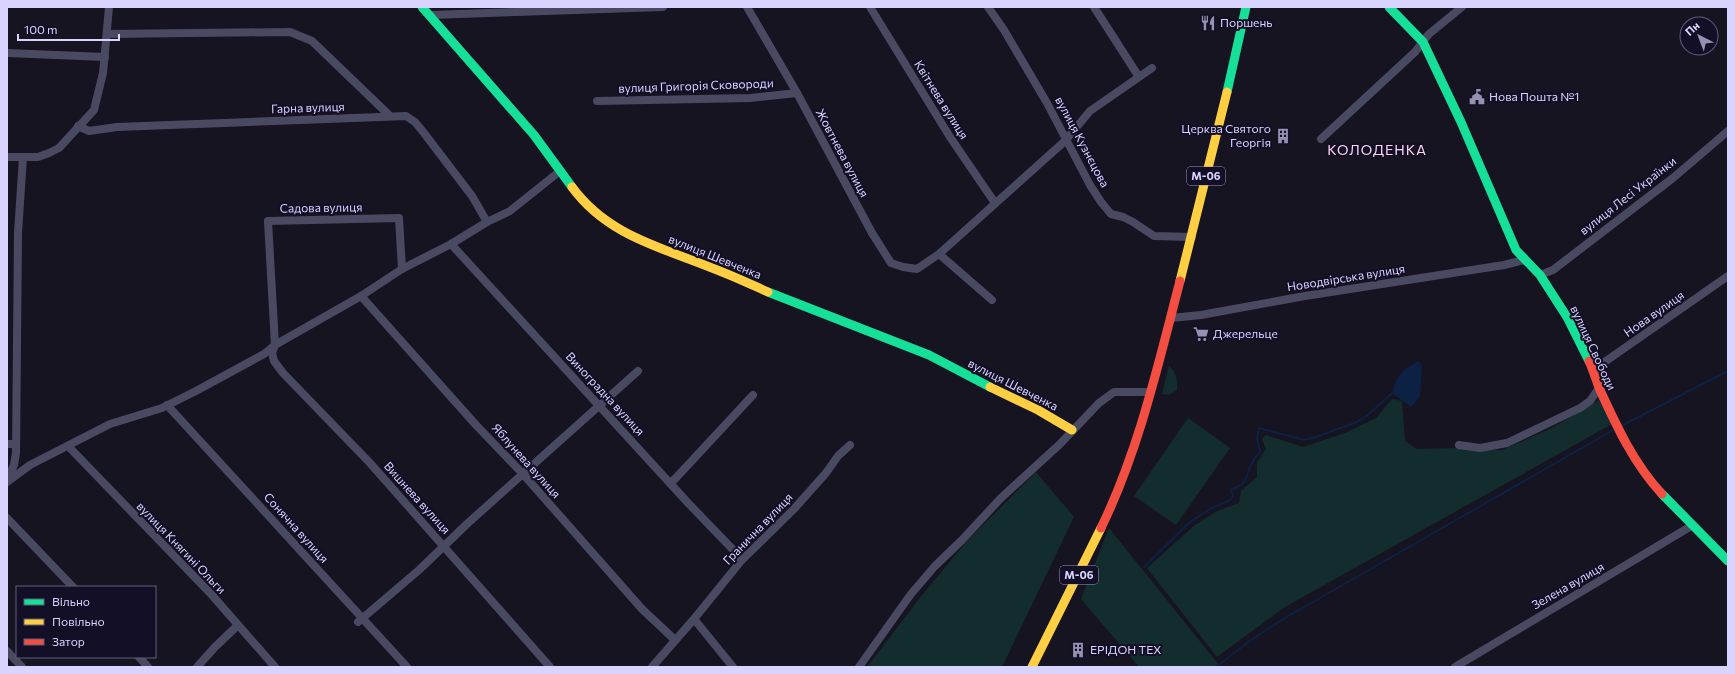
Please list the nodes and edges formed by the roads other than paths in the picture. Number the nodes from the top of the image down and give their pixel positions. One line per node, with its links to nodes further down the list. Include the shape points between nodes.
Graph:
1 (109, 7): 12 (street)
2 (422, 7): 11 (main road, вулиця Шевченка)
3 (663, 7): 11 (street)
4 (747, 7): 18 (street, Жовтнева вулиця)
5 (870, 7): 28 (street, Квітнева вулиця, via 950,137)
6 (988, 7): 24 (street, вулиця Кузнєцова, via 1047,103)
7 (1094, 7): 17 (street)
8 (1246, 7): 30 (main road, М-06)
9 (1389, 7): 13 (main road, вулиця Свободи)
10 (1462, 7): 13 (street)
11 (430, 15): 27 (main road, вулиця Шевченка, via 534,135)
12 (107, 34): 15 (street); 20 (street, via 290,32 312,41)
13 (1423, 42): 23 (street); 33 (main road, вулиця Свободи, via 1484,174 1507,232)
14 (7, 53): 15 (street)
15 (104, 57): 21 (street, via 94,110)
16 (1152, 68): 17 (street, Жовтнева вулиця)
17 (1140, 78): 24 (street, Жовтнева вулиця, via 1090,111)
18 (797, 93): 19 (street, вулиця Григорія Сковороди, via 750,98); 32 (street, Жовтнева вулиця, via 872,233 891,263 903,268 917,269)
19 (597, 101)
20 (390, 116): 21 (street, Гарна вулиця, via 117,127 89,131); 29 (street, Гарна вулиця, via 406,116 415,122 472,196)
21 (78, 126): 26 (street, via 58,148 38,157)
22 (1728, 131): 35 (street, вулиця Лесі Українки, via 1673,178 1553,270)
23 (1321, 139)
24 (1065, 141): 28 (street, Жовтнева вулиця); 30 (street, вулиця Кузнєцова, via 1090,185 1111,214 1133,222 1154,236)
25 (7, 157): 26 (street)
26 (23, 157): 53 (street, via 18,233)
27 (560, 171): 29 (street, via 510,211); 48 (main road, вулиця Шевченка, via 590,209 614,227 641,241 713,268 790,302 929,354)
28 (995, 203): 32 (street, Жовтнева вулиця)
29 (486, 222): 31 (street)
30 (1192, 236): 39 (main road, М-06)
31 (451, 244): 34 (street); 47 (street, Виноградна вулиця)
32 (939, 254): 38 (street)
33 (1524, 260): 35 (main road, вулиця Свободи); 39 (street, Новодвірська вулиця)
34 (402, 269): 37 (street); 40 (street, Садова вулиця, via 398,218 268,221)
35 (1540, 275): 41 (main road, вулиця Свободи, via 1567,318)
36 (1728, 276): 41 (street, Нова вулиця)
37 (361, 296): 40 (street); 55 (street, Яблунева вулиця)
38 (992, 300)
39 (1171, 318): 44 (main road, М-06)
40 (275, 346): 46 (street); 60 (street, Вишнева вулиця, via 272,353 274,361 283,373 370,463)
41 (1593, 370): 43 (main road, вулиця Свободи)
42 (638, 371): 47 (street)
43 (1599, 388): 51 (street, via 1590,401 1580,408 1507,443 1480,448); 59 (main road, вулиця Свободи, via 1625,443 1648,478)
44 (1152, 392): 48 (street, via 1114,392); 79 (main road, М-06, via 1111,507)
45 (753, 394): 57 (street, via 674,480)
46 (167, 405): 52 (street, via 110,424); 65 (street, Сонячна вулиця)
47 (600, 406): 55 (street); 57 (street, Виноградна вулиця)
48 (1072, 430): 78 (street, via 935,566 911,594)
49 (7, 444): 53 (street)
50 (850, 445): 61 (street, Гранична вулиця, via 794,509)
51 (1459, 445)
52 (68, 446): 54 (street); 66 (street, вулиця Княгині Ольги, via 211,594)
53 (16, 448): 54 (street, via 21,461); 56 (street, via 14,465)
54 (30, 465): 56 (street)
55 (523, 474): 60 (street); 67 (street, Яблунева вулиця, via 642,609)
56 (7, 481)
57 (669, 482): 61 (street, Виноградна вулиця)
58 (7, 518): 63 (street)
59 (1693, 525): 62 (main road, вулиця Свободи); 80 (street, Зелена вулиця)
60 (444, 545): 65 (street); 75 (street, Вишнева вулиця)
61 (742, 559): 64 (street, Гранична вулиця)
62 (1728, 561)
63 (72, 586)
64 (694, 619): 67 (street, Гранична вулиця); 77 (street)
65 (360, 620): 74 (street, Сонячна вулиця)
66 (237, 626): 72 (street); 73 (street, вулиця Княгині Ольги)
67 (676, 640): 76 (street, Гранична вулиця)
68 (7, 651): 70 (street)
69 (140, 658): 71 (street)
70 (22, 667)
71 (148, 667)
72 (197, 667)
73 (275, 667)
74 (407, 667)
75 (550, 667)
76 (652, 667)
77 (733, 667)
78 (859, 667)
79 (1032, 667)
80 (1454, 667)

